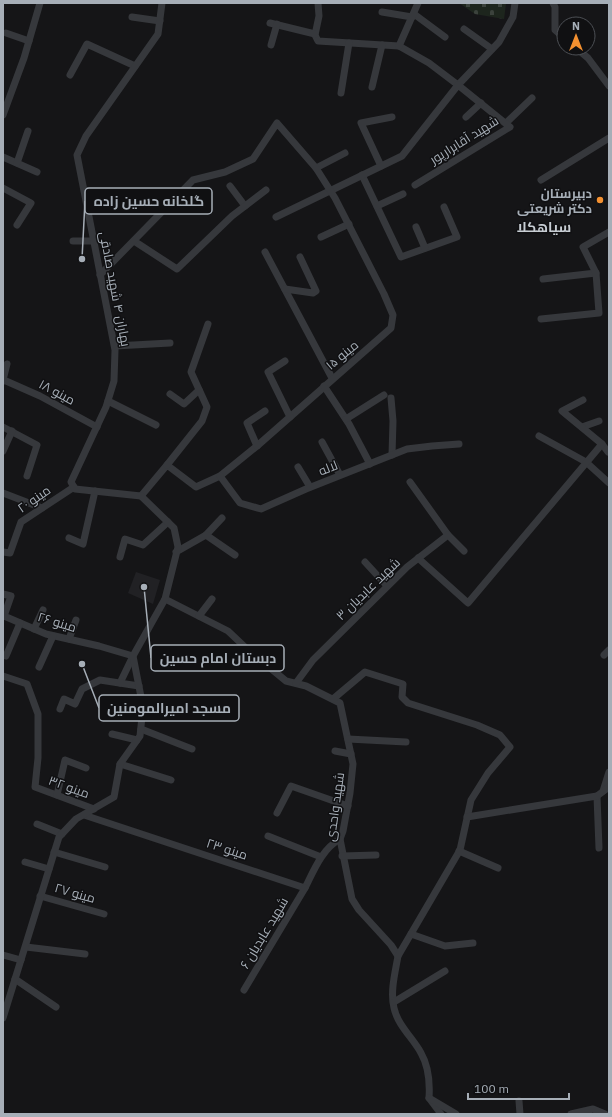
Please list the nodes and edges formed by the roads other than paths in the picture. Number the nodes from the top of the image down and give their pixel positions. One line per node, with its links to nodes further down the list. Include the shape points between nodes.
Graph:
1 (40, 3): 16 (street)
2 (162, 3): 10 (street, بهاران ۴ شهید صادقی)
3 (318, 3): 14 (street, via 319,16)
4 (418, 3): 8 (street)
5 (514, 3): 21 (street, via 513,17 499,42)
6 (553, 3): 12 (street)
7 (382, 12): 8 (street)
8 (413, 16): 15 (street); 20 (street)
9 (132, 17): 10 (street)
10 (160, 21): 23 (street, بهاران ۴ شهید صادقی, via 158,34)
11 (464, 29): 21 (street)
12 (556, 31)
13 (6, 33): 16 (street)
14 (315, 35): 17 (street, via 318,41); 18 (street, via 274,24)
15 (445, 37)
16 (29, 41): 31 (street)
17 (349, 43): 19 (street); 28 (street)
18 (271, 45)
19 (382, 45): 20 (street); 27 (street)
20 (399, 46): 25 (street, شهید آقابرارپور, via 429,63)
21 (492, 49): 25 (street)
22 (586, 56): 26 (street)
23 (135, 66): 24 (street, via 86,44); 61 (street, بهاران ۴ شهید صادقی, via 86,136 77,155)
24 (70, 75)
25 (458, 85): 30 (street, شهید آقابرارپور); 40 (street, via 402,156)
26 (609, 86)
27 (372, 87)
28 (342, 93)
29 (532, 98): 34 (street)
30 (481, 103): 33 (street); 34 (street, شهید آقابرارپور)
31 (3, 116)
32 (392, 117): 40 (street, via 361,123)
33 (466, 117)
34 (506, 123): 45 (street, شهید آقابرارپور, via 510,126)
35 (28, 131): 39 (street)
36 (609, 138): 44 (street)
37 (344, 153): 41 (street)
38 (3, 157): 39 (street)
39 (17, 163): 42 (street)
40 (381, 166): 43 (street)
41 (316, 168): 49 (street, مینو ۱۵); 62 (street, مینو ۱۵, via 277,123 253,159 225,172 193,180)
42 (36, 172)
43 (362, 175): 49 (street); 52 (street)
44 (541, 180)
45 (415, 185)
46 (230, 186): 51 (street)
47 (3, 188): 56 (street, via 30,203)
48 (266, 190): 51 (street)
49 (330, 190): 54 (street); 55 (street, مینو ۱۵)
50 (403, 194): 52 (street)
51 (245, 206): 62 (street, via 177,269)
52 (377, 206): 63 (street, via 401,257)
53 (444, 208): 63 (street, via 457,237)
54 (276, 217)
55 (349, 224): 59 (street); 76 (street, مینو ۱۵, via 393,315 391,328)
56 (17, 225)
57 (416, 227): 63 (street)
58 (609, 232): 66 (street, via 583,247)
59 (321, 238)
60 (73, 241): 61 (street)
61 (94, 241): 67 (street, بهاران ۴ شهید صادقی)
62 (134, 241): 67 (street)
63 (425, 248)
64 (265, 252): 69 (street)
65 (300, 257): 69 (street, via 316,292 313,294)
66 (596, 272): 68 (street); 70 (street, via 599,313)
67 (100, 275): 73 (street, بهاران ۴ شهید صادقی)
68 (543, 279)
69 (285, 289): 76 (street)
70 (541, 319)
71 (208, 324): 79 (street, via 191,372)
72 (170, 343): 73 (street)
73 (115, 346): 83 (street, بهاران ۴ شهید صادقی, via 114,381)
74 (285, 361): 86 (street, via 268,372)
75 (7, 364): 77 (street)
76 (332, 378): 78 (street, مینو ۱۵)
77 (4, 381): 91 (street, مینو ۱۸, via 40,396)
78 (324, 386): 86 (street, مینو ۱۵); 87 (street)
79 (199, 390): 80 (street, via 184,404); 104 (street, via 207,407 202,421)
80 (170, 394)
81 (384, 394): 87 (street)
82 (391, 398): 101 (street)
83 (108, 400): 89 (street); 91 (street, بهاران ۴ شهید صادقی)
84 (583, 400): 92 (street, via 562,411)
85 (264, 411): 98 (street, via 247,423)
86 (290, 417): 98 (street, مینو ۱۵)
87 (346, 419): 103 (street)
88 (599, 421): 92 (street)
89 (156, 425)
90 (3, 427): 93 (street)
91 (97, 427): 111 (street, بهاران ۴ شهید صادقی, via 71,482)
92 (582, 427): 97 (street)
93 (12, 431): 99 (street); 107 (street, via 37,445)
94 (539, 436): 102 (street)
95 (322, 442): 106 (street)
96 (459, 444): 101 (street, لاله, via 407,449)
97 (602, 444): 100 (street); 102 (street)
98 (257, 446): 108 (street, مینو ۱۵)
99 (3, 451)
100 (608, 452)
101 (392, 455): 103 (street, لاله)
102 (586, 462): 110 (street); 127 (street, via 468,603)
103 (370, 464): 106 (street, لاله)
104 (168, 465): 108 (street, مینو ۱۵, via 196,487); 115 (street)
105 (298, 467): 112 (street)
106 (340, 475): 112 (street, لاله)
107 (27, 476)
108 (220, 476): 112 (street, لاله, via 240,503 261,509)
109 (410, 482): 120 (street)
110 (609, 483)
111 (74, 486): 113 (street, via 76,489); 116 (street, مینو ۲۰)
112 (310, 487)
113 (95, 491): 115 (street); 121 (street, via 83,544)
114 (3, 493): 116 (street)
115 (141, 496): 118 (street)
116 (42, 508): 123 (street, مینو ۲۰, via 21,522 10,553)
117 (222, 518): 119 (street)
118 (168, 522): 124 (street, via 174,528 178,546); 126 (street, via 143,545 125,539)
119 (206, 535): 124 (street); 125 (street)
120 (448, 535): 122 (street); 127 (street, شهید عابدیان ۳)
121 (68, 538)
122 (464, 551)
123 (3, 552)
124 (176, 552): 132 (street)
125 (235, 556)
126 (120, 557)
127 (418, 558): 129 (street, شهید عابدیان ۳)
128 (365, 562): 129 (street)
129 (387, 586): 145 (street, شهید عابدیان ۳, via 313,660)
130 (3, 594): 136 (street, مینو ۲۶, via 11,596 4,616)
131 (212, 598): 134 (street)
132 (165, 599): 134 (street, شهید واحدی); 141 (street)
133 (43, 610): 137 (street)
134 (199, 616): 145 (street, شهید واحدی, via 228,631 286,681)
135 (76, 620): 139 (street)
136 (20, 623): 137 (street, مینو ۲۶); 140 (street)
137 (34, 629): 138 (street, مینو ۲۶)
138 (53, 636): 139 (street, مینو ۲۶); 142 (street)
139 (69, 639): 141 (street, مینو ۲۶)
140 (6, 656)
141 (133, 656): 144 (street); 146 (street)
142 (39, 667)
143 (3, 676): 162 (street, مینو ۳۲, via 27,684 38,714 35,787)
144 (120, 683): 146 (street); 148 (street, via 100,680 82,689 75,704 64,699)
145 (296, 683): 147 (street, شهید واحدی)
146 (139, 686): 149 (street, via 143,707)
147 (332, 699): 151 (street, شهید واحدی, via 340,703); 167 (street, via 365,672 404,684 402,697 408,703 500,735 510,747 488,773 471,800)
148 (60, 709)
149 (141, 729): 152 (street); 154 (street)
150 (112, 734): 152 (street)
151 (348, 739): 153 (street); 156 (street, شهید واحدی)
152 (137, 740): 157 (street)
153 (406, 742)
154 (192, 749)
155 (335, 751): 156 (street)
156 (352, 754): 163 (street, شهید واحدی)
157 (120, 764): 160 (street); 164 (street, via 114,798)
158 (86, 768): 162 (street, via 65,760)
159 (609, 772): 161 (street)
160 (171, 780)
161 (603, 791): 167 (street); 172 (street)
162 (57, 795): 164 (street, مینو ۳۲)
163 (348, 806): 165 (street, via 291,786); 171 (street, شهید واحدی)
164 (94, 809): 166 (street)
165 (277, 813)
166 (84, 814): 169 (street); 182 (street, مینو ۲۳)
167 (467, 817): 173 (street)
168 (37, 824): 169 (street)
169 (62, 834): 174 (street, via 58,837)
170 (268, 836): 177 (street)
171 (340, 839): 176 (street, شهید واحدی); 177 (street)
172 (599, 848)
173 (459, 851): 180 (street); 185 (street)
174 (54, 852): 179 (street); 181 (street)
175 (376, 855): 176 (street)
176 (342, 856): 190 (street, شهید واحدی, via 352,899)
177 (321, 857): 182 (street)
178 (25, 862): 181 (street)
179 (105, 867)
180 (498, 868)
181 (49, 869): 183 (street)
182 (305, 888): 194 (street, شهید عابدیان ۶)
183 (40, 896): 184 (street, مینو ۲۷); 187 (street)
184 (104, 914)
185 (411, 934): 186 (street, via 445,946); 190 (street)
186 (473, 944)
187 (26, 947): 188 (street); 191 (street)
188 (85, 954)
189 (3, 955): 191 (street)
190 (398, 956): 195 (street, via 393,985)
191 (21, 960): 193 (street)
192 (445, 972): 195 (street)
193 (15, 979): 196 (street); 197 (street)
194 (244, 990)
195 (394, 1002): 198 (street, via 399,1023 422,1054 430,1081)
196 (56, 1008)
197 (3, 1018)
198 (428, 1098): 200 (street); 201 (street)
199 (519, 1101): 202 (street)
200 (441, 1114)
201 (456, 1114)
202 (520, 1114)
203 (571, 1114): 204 (street, via 593,1109)
204 (605, 1114)

